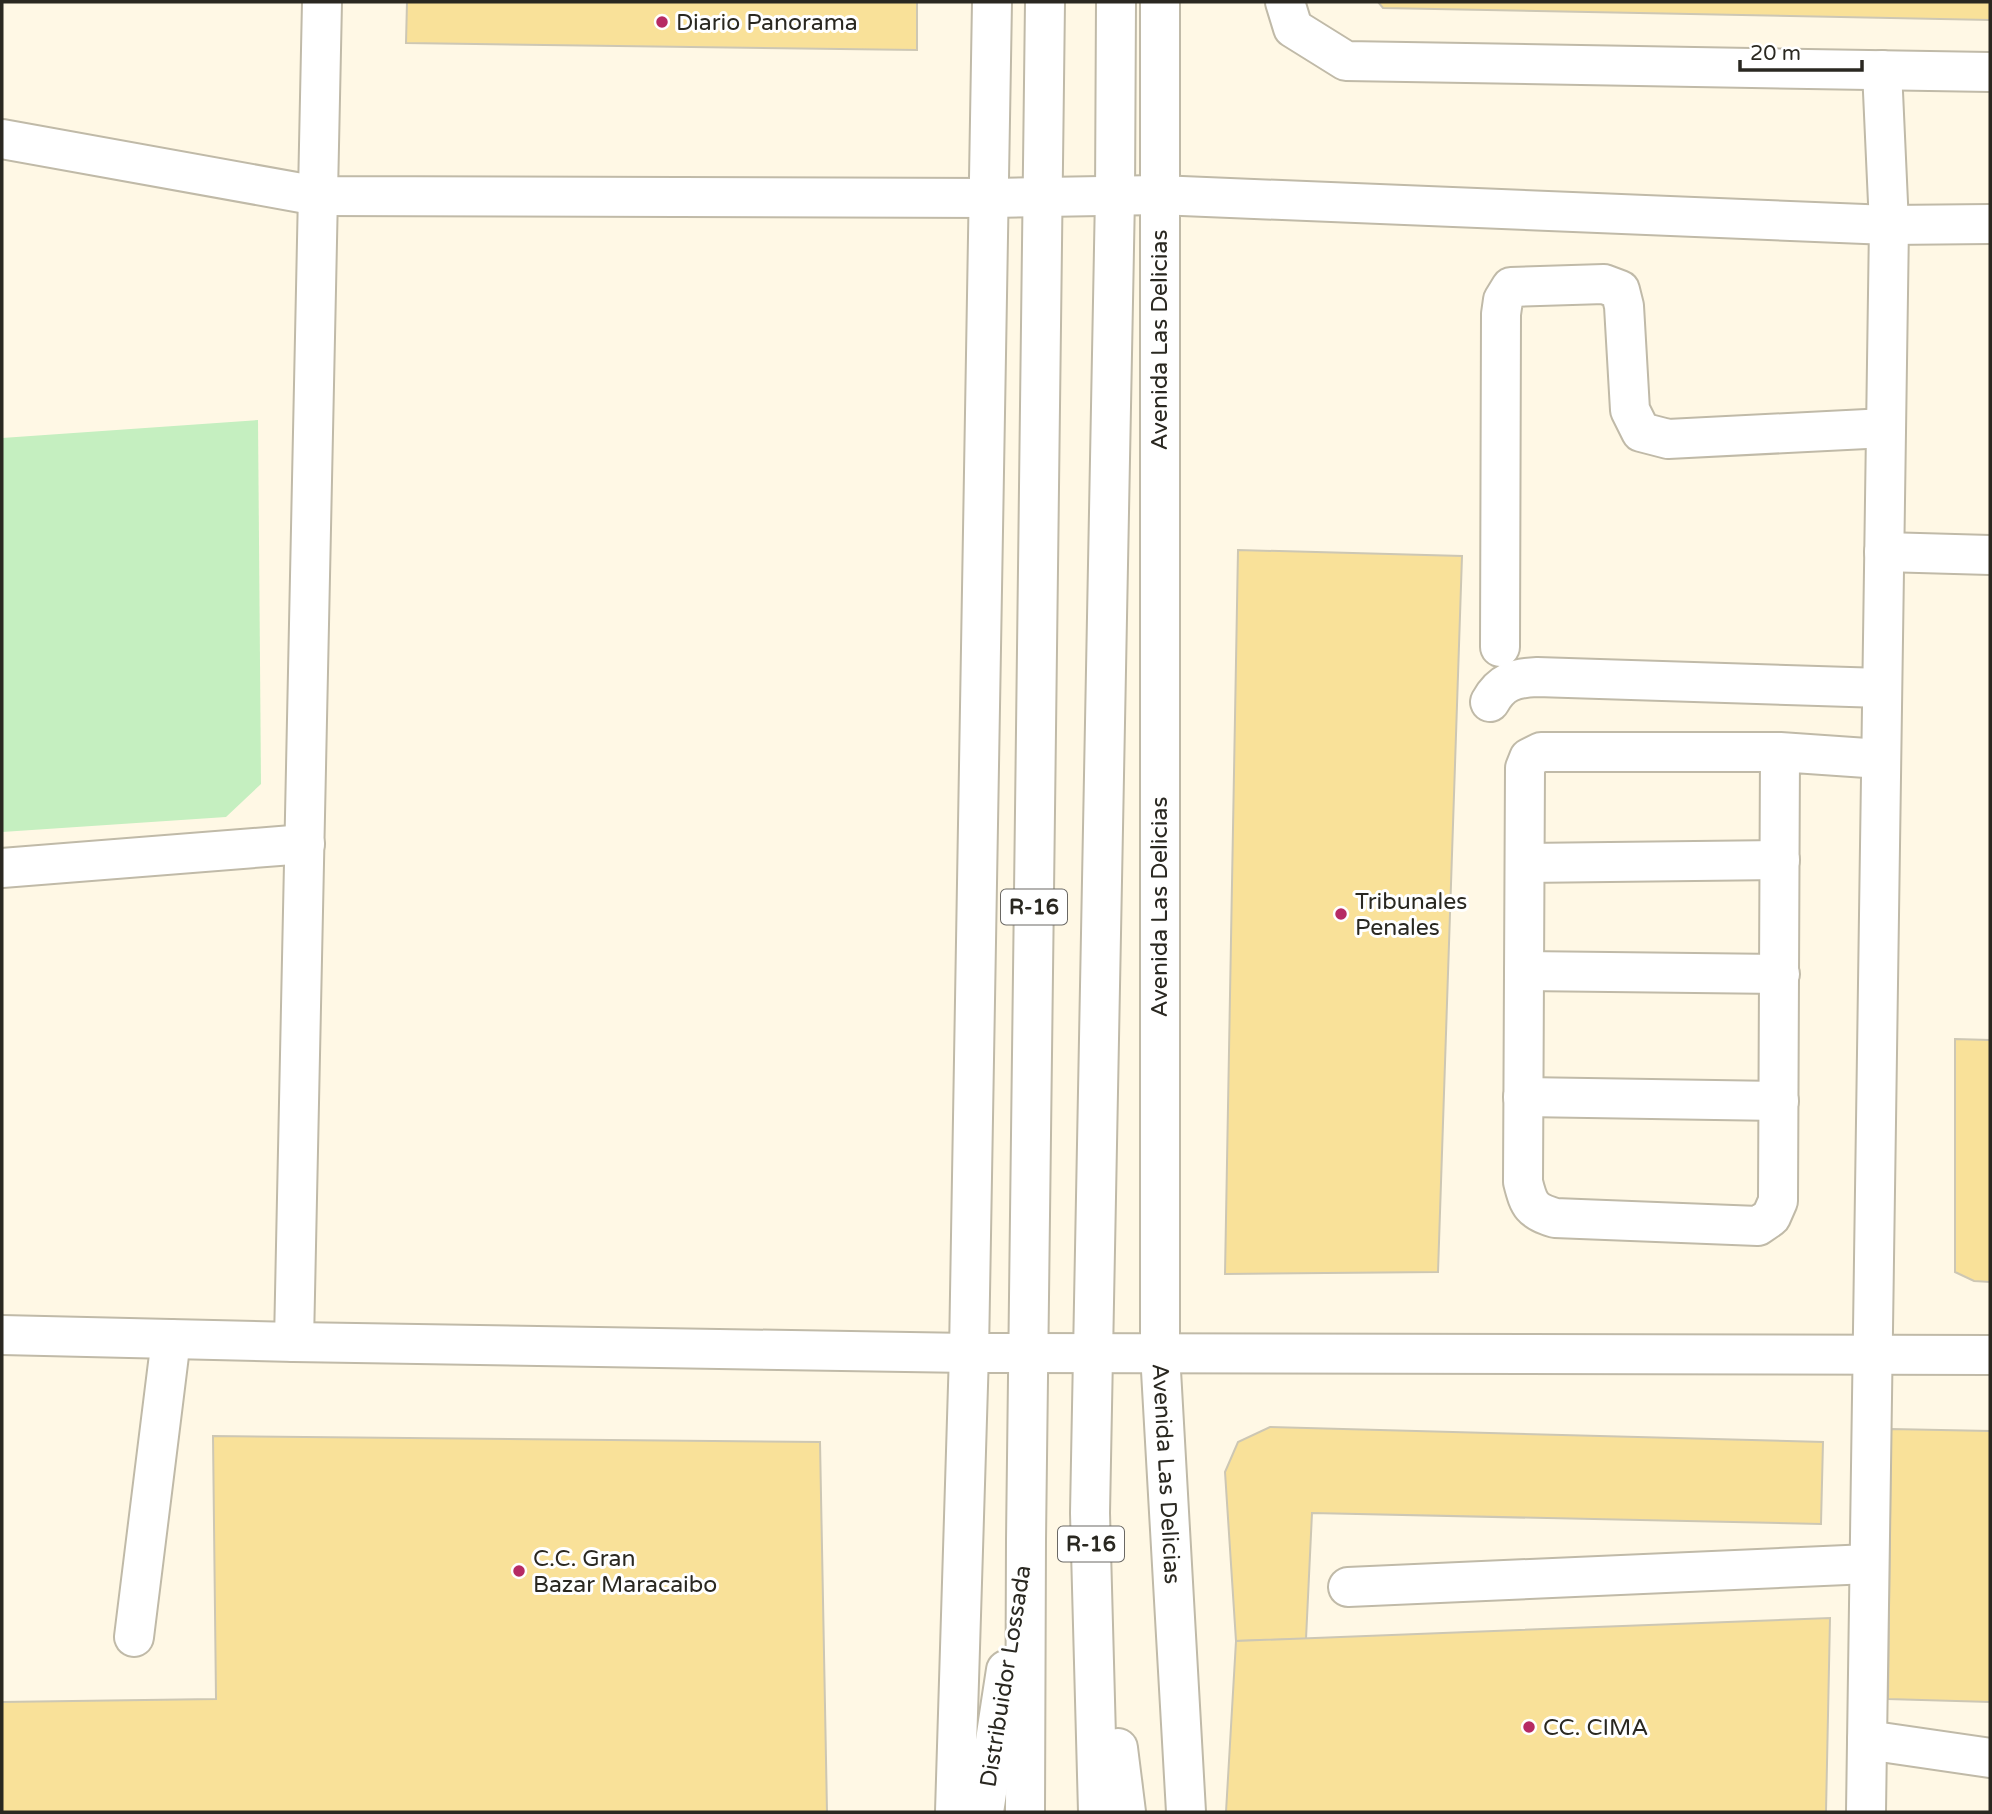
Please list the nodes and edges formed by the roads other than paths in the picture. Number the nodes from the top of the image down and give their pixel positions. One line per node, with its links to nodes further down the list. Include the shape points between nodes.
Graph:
1 (322, 2): 11 (street)
2 (992, 2): 14 (street, R-16)
3 (1045, 2): 13 (street, R-16)
4 (1116, 2): 12 (street, Avenida Las Delicias / R-16)
5 (1160, 2): 10 (street, Avenida Las Delicias)
6 (1285, 2): 7 (street, via 1293,28 1346,61)
7 (1882, 70): 8 (street); 16 (street)
8 (1990, 72)
9 (2, 139): 11 (street)
10 (1158, 195): 12 (street); 16 (street); 39 (street, Avenida Las Delicias)
11 (318, 196): 14 (street); 25 (street)
12 (1115, 196): 13 (street); 38 (street, Avenida Las Delicias / R-16)
13 (1042, 197): 14 (street); 37 (street, R-16)
14 (991, 198): 36 (street, R-16)
15 (1990, 224): 16 (street)
16 (1889, 225): 17 (street)
17 (1886, 428): 18 (street); 20 (street, via 1668,439 1641,432 1630,410 1625,306 1620,290 1604,284 1511,287 1501,314)
18 (1884, 552): 19 (street); 21 (street)
19 (1990, 555)
20 (1500, 647)
21 (1882, 688): 22 (street, via 1536,677 1516,678 1498,688); 24 (street)
22 (1490, 702)
23 (1780, 752): 24 (street); 26 (street); 27 (street, via 1541,752 1529,758 1525,768)
24 (1881, 759): 40 (street)
25 (305, 844): 28 (street); 35 (street)
26 (1780, 860): 27 (street); 30 (street)
27 (1525, 863): 29 (street)
28 (2, 868)
29 (1524, 971): 30 (street); 31 (street)
30 (1780, 974): 32 (street)
31 (1523, 1097): 32 (street); 32 (street, via 1523,1182 1536,1213 1555,1218 1758,1226 1771,1217 1778,1201)
32 (1779, 1101)
33 (2, 1335): 34 (street)
34 (171, 1339): 35 (street); 46 (street)
35 (294, 1342): 36 (street)
36 (969, 1353): 37 (street); 49 (street, R-16)
37 (1029, 1353): 38 (street); 43 (street, R-16)
38 (1094, 1353): 39 (street); 42 (street, Avenida Las Delicias / R-16)
39 (1160, 1353): 40 (street); 54 (street, Avenida Las Delicias)
40 (1873, 1354): 41 (street); 44 (street)
41 (1990, 1355)
42 (1090, 1513): 52 (street, Avenida Las Delicias / R-16); 53 (street)
43 (1026, 1540): 50 (street, Distribuidor Lossada); 51 (street, R-16)
44 (1870, 1564): 45 (street); 47 (street)
45 (1348, 1587)
46 (134, 1637)
47 (1867, 1740): 48 (street); 55 (street)
48 (1990, 1758)
49 (955, 1812)
50 (984, 1812)
51 (1025, 1812)
52 (1098, 1812)
53 (1126, 1812)
54 (1186, 1812)
55 (1866, 1812)

